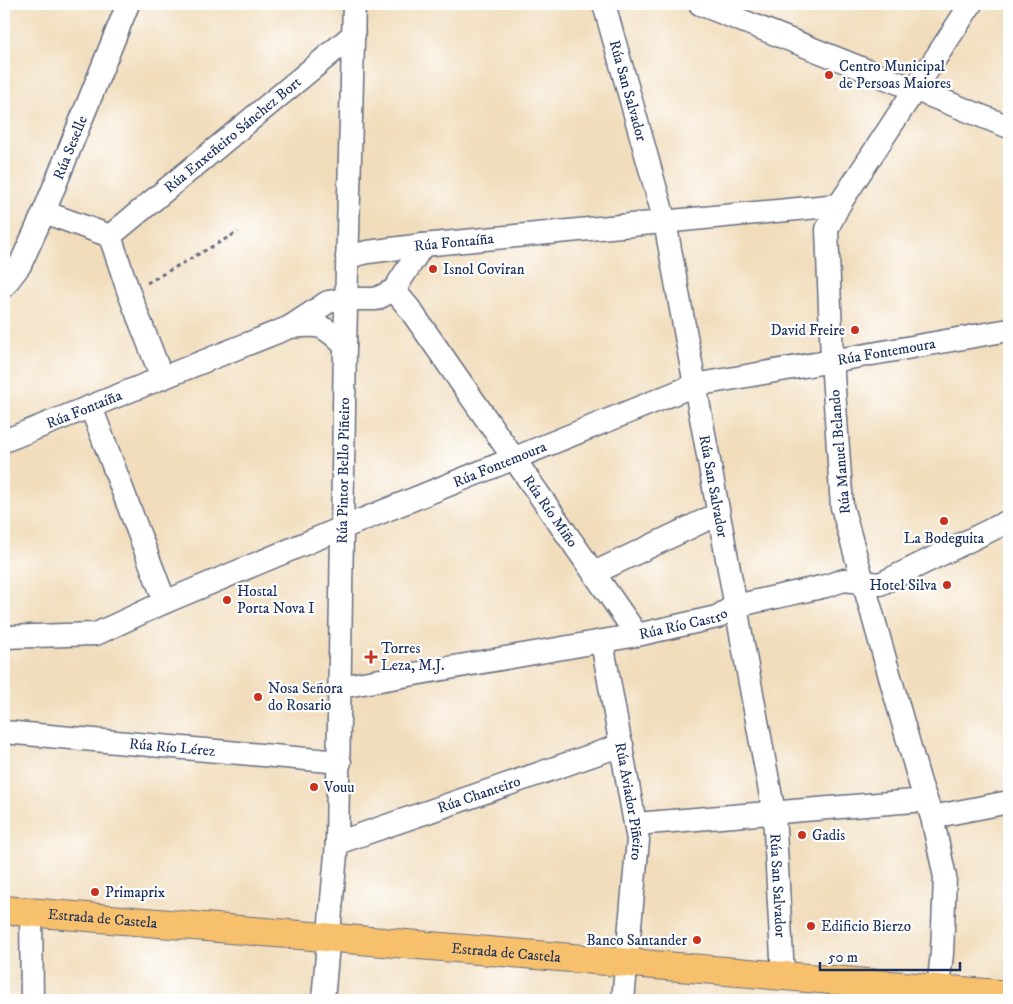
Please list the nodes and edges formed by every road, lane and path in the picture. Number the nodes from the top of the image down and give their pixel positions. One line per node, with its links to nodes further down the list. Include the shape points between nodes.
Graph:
1 (128, 4): 10 (street, Rúa Seselle)
2 (354, 4): 6 (street, Rúa Pintor Bello Piñeiro)
3 (604, 4): 11 (street, Rúa San Salvador)
4 (700, 4): 7 (street)
5 (972, 4): 7 (street, Rúa Manuel Belando)
6 (354, 34): 13 (street, Rúa Enxeñeiro Sánchez Bort); 15 (street, Rúa Pintor Bello Piñeiro)
7 (916, 89): 8 (street); 9 (street, Rúa Manuel Belando)
8 (1009, 128)
9 (839, 205): 11 (street, Rúa Fontaíña); 23 (street, Rúa Manuel Belando, via 827,229)
10 (44, 212): 13 (street); 16 (street, Rúa Seselle, via 20,265)
11 (665, 222): 14 (street, Rúa Fontaíña); 25 (street, Rúa San Salvador)
12 (238, 232): 18 (path)
13 (110, 236): 18 (street)
14 (423, 245): 15 (street); 17 (street, Rúa Fontaíña)
15 (347, 257): 19 (street, Rúa Pintor Bello Piñeiro)
16 (4, 286)
17 (394, 290): 19 (street, Rúa Fontaíña, via 376,299); 28 (street, Rúa Río Miño)
18 (129, 293): 24 (street)
19 (346, 299): 20 (street, Rúa Fontaíña, via 328,302); 22 (street, Rúa Pintor Bello Piñeiro)
20 (290, 327): 22 (street, via 314,324 328,329); 24 (street, Rúa Fontaíña)
21 (1009, 330): 23 (street, Rúa Fontemoura)
22 (345, 346): 31 (street, Rúa Pintor Bello Piñeiro)
23 (832, 360): 25 (street, Rúa Fontemoura); 33 (street, Rúa Manuel Belando, via 842,507)
24 (162, 378): 26 (street, Rúa Fontaíña)
25 (695, 384): 28 (street, Rúa Fontemoura); 29 (street, Rúa San Salvador)
26 (91, 407): 27 (street, Rúa Fontaíña); 34 (street)
27 (4, 442)
28 (514, 458): 31 (street, Rúa Fontemoura); 32 (street, Rúa Río Miño)
29 (718, 514): 32 (street); 35 (street, Rúa San Salvador)
30 (1009, 521): 33 (street, Rúa Río Castro, via 880,584)
31 (342, 528): 34 (street, Rúa Fontemoura); 39 (street, Rúa Pintor Bello Piñeiro)
32 (594, 573): 36 (street, Rúa Río Miño)
33 (864, 582): 35 (street, Rúa Río Castro, via 844,580); 44 (street, Rúa Manuel Belando)
34 (166, 602): 37 (street, Rúa Fontemoura, via 96,634)
35 (735, 606): 36 (street, Rúa Río Castro, via 717,617); 45 (street, Rúa San Salvador)
36 (637, 635): 38 (street, Rúa Río Castro)
37 (4, 637)
38 (602, 642): 39 (street, Rúa Río Castro); 41 (street, Rúa Aviador Piñeiro)
39 (340, 687): 42 (street, Rúa Pintor Bello Piñeiro)
40 (4, 732): 42 (street, Rúa Río Lérez)
41 (622, 745): 46 (street, Rúa Aviador Piñeiro); 47 (street, Rúa Chanteiro)
42 (340, 762): 47 (street, Rúa Pintor Bello Piñeiro)
43 (1009, 802): 44 (street)
44 (929, 809): 45 (street); 53 (street, Rúa Manuel Belando, via 945,877 942,953)
45 (774, 813): 46 (street); 52 (street, Rúa San Salvador)
46 (636, 824): 51 (street, Rúa Aviador Piñeiro, via 638,840)
47 (337, 843): 50 (street, Rúa Pintor Bello Piñeiro)
48 (4, 910): 49 (main road, Estrada de Castela)
49 (31, 912): 50 (main road, Estrada de Castela); 55 (street)
50 (328, 938): 51 (main road, Estrada de Castela); 56 (street, Rúa Pintor Bello Piñeiro)
51 (627, 963): 52 (main road, Estrada de Castela); 57 (street, Rúa Aviador Piñeiro)
52 (783, 976): 53 (main road, Estrada de Castela)
53 (936, 995): 54 (main road, Estrada de Castela)
54 (1009, 995)
55 (32, 1000)
56 (323, 1000)
57 (623, 1000)

